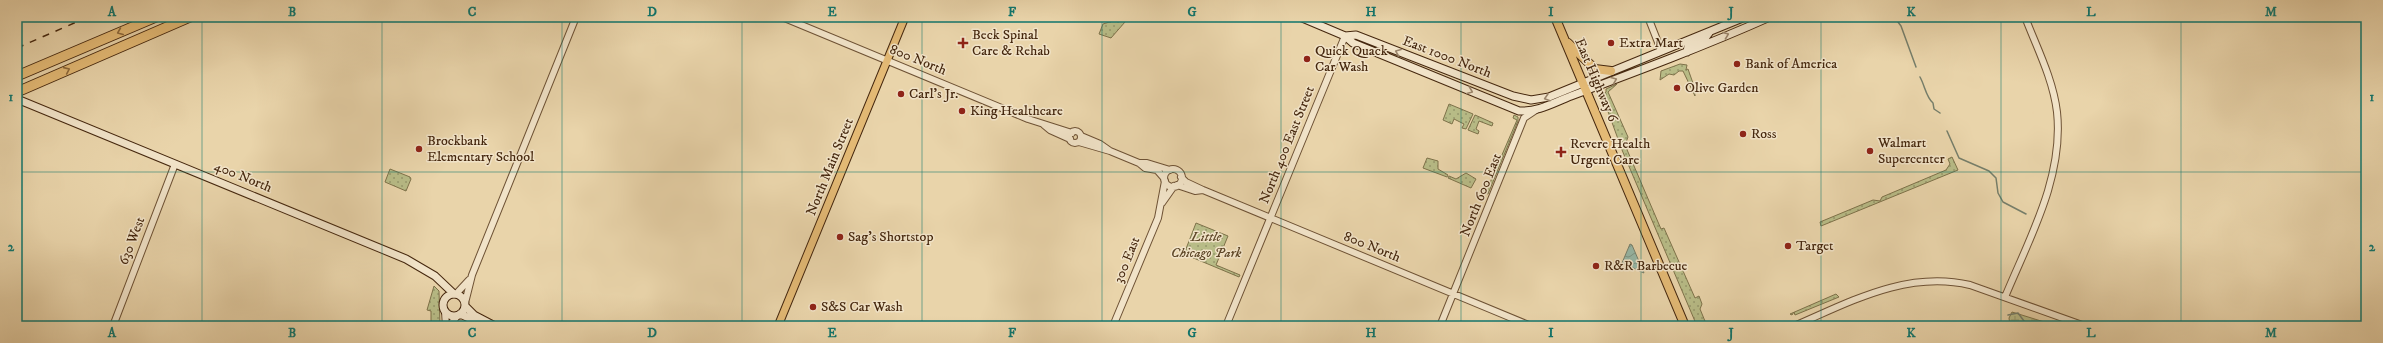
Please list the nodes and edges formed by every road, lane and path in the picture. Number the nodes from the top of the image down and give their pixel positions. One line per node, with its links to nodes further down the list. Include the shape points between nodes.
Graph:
1 (156, 17): 22 (highway, one-way to 22)
2 (190, 17): 27 (highway, one-way to 2)
3 (576, 17): 45 (street)
4 (782, 17): 17 (street, 800 North)
5 (905, 17): 17 (main road, North Main Street)
6 (1300, 17): 13 (main road)
7 (1555, 17): 14 (highway, East Highway 6)
8 (1648, 17): 15 (street)
9 (1745, 17): 12 (main road)
10 (1770, 17): 16 (main road, one-way to 10)
11 (2025, 17): 49 (street, via 2051,83 2057,112 2057,141 2046,198)
12 (1710, 31): 15 (main road, East 1000 North); 16 (main road, via 1706,37 1688,46)
13 (1345, 36): 18 (main road, East 1000 North, via 1352,43); 19 (main road, East 1000 North, one-way to 13, via 1356,35); 44 (street, North 400 East Street)
14 (1565, 40): 21 (highway, via 1595,69); 25 (highway, East Highway 6)
15 (1661, 50): 20 (main road, via 1661,56 1642,64); 21 (main road, East 1000 North)
16 (1687, 52): 20 (main road)
17 (887, 61): 32 (street, 800 North); 58 (main road, North Main Street)
18 (1400, 62): 19 (main road, via 1408,61 1431,70); 23 (main road, East 1000 North)
19 (1438, 67): 24 (main road, East 1000 North)
20 (1638, 70): 26 (main road, East 1000 North, one-way to 20)
21 (1611, 71): 25 (main road, East 1000 North)
22 (17, 76)
23 (1435, 77): 24 (main road, via 1441,73 1459,80); 29 (main road, East 1000 North, one-way to 29)
24 (1474, 81): 25 (main road, East 1000 North, one-way to 24, via 1549,97 1531,100)
25 (1582, 82): 26 (highway, East Highway 6)
26 (1587, 91): 30 (main road, East 1000 North); 63 (highway, East Highway 6)
27 (17, 92)
28 (17, 99): 37 (main road, 400 North)
29 (1519, 110): 30 (main road, East 1000 North); 31 (street)
30 (1536, 110): 31 (street)
31 (1524, 118): 47 (street, North 600 East)
32 (1044, 125): 33 (street, 800 North, via 1049,124); 34 (street, 800 North)
33 (1072, 133): 34 (street); 35 (street, 800 North, via 1078,132)
34 (1070, 139): 35 (street, 800 North, via 1074,143)
35 (1080, 139): 36 (street)
36 (1139, 163): 38 (street); 40 (street, via 1145,168 1158,170)
37 (174, 164): 46 (main road, 400 North, via 406,259); 54 (street, 630 West)
38 (1170, 170): 39 (street, via 1177,171); 40 (street)
39 (1181, 177): 41 (street); 42 (street, 800 North)
40 (1164, 180): 41 (street, via 1169,185); 43 (street, 300 East)
41 (1176, 186): 42 (street, 800 North); 43 (street, 300 East)
42 (1203, 190): 44 (street, 800 North)
43 (1162, 203): 59 (street, 300 East)
44 (1270, 218): 47 (street, 800 North); 60 (street, North 400 East Street)
45 (472, 275): 48 (street); 51 (street)
46 (435, 276): 48 (main road, 400 North); 50 (main road, via 443,289)
47 (1454, 293): 61 (street, North 600 East); 62 (street, 800 North)
48 (455, 294): 50 (main road, via 448,296); 51 (main road, via 462,297)
49 (2005, 297): 64 (street, via 1956,282 1916,282 1879,290); 65 (street)
50 (444, 301): 52 (main road)
51 (465, 305): 53 (main road); 57 (main road, via 474,315)
52 (446, 312): 53 (main road, via 451,316); 55 (street)
53 (459, 315): 55 (street); 56 (main road)
54 (113, 326)
55 (448, 326)
56 (490, 326)
57 (495, 326)
58 (778, 326)
59 (1113, 326)
60 (1226, 326)
61 (1440, 326)
62 (1531, 326)
63 (1685, 326)
64 (1794, 326)
65 (2085, 326)

